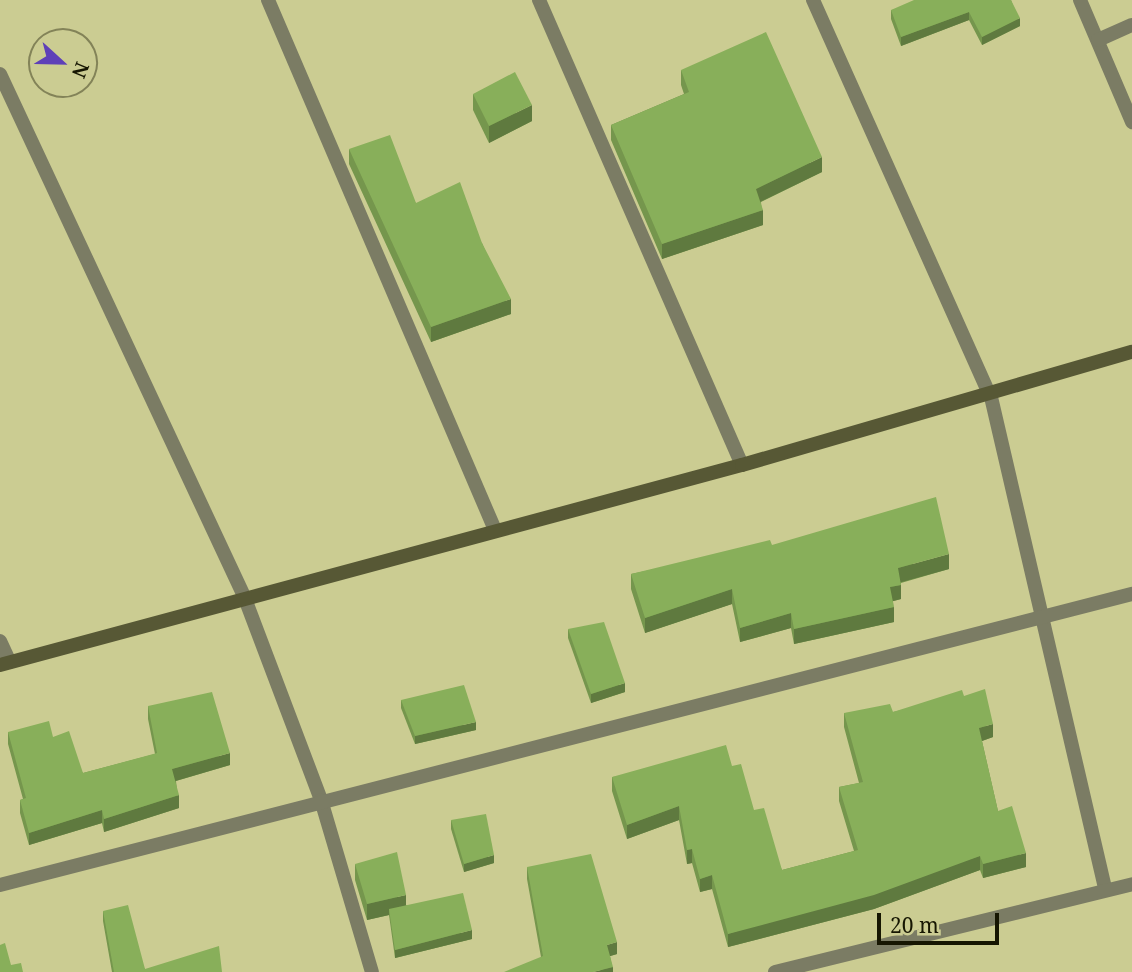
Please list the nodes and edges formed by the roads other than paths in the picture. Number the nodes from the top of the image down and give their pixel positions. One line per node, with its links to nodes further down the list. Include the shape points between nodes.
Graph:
1 (268, 0): 12 (street)
2 (539, 0): 11 (street)
3 (813, 0): 10 (street)
4 (1080, 0): 6 (street)
5 (1132, 25): 6 (street)
6 (1098, 40): 8 (street)
7 (0, 74): 14 (street)
8 (1132, 121)
9 (1132, 352): 10 (street)
10 (991, 397): 11 (street); 15 (street)
11 (742, 466): 12 (street)
12 (495, 530): 14 (street)
13 (1132, 594): 15 (street)
14 (244, 596): 17 (street); 18 (street)
15 (1042, 617): 18 (street); 21 (street)
16 (0, 641): 17 (street)
17 (5, 663)
18 (321, 800): 20 (street); 22 (street)
19 (1132, 884): 21 (street)
20 (0, 885)
21 (1105, 888): 23 (street)
22 (372, 972)
23 (775, 972)

